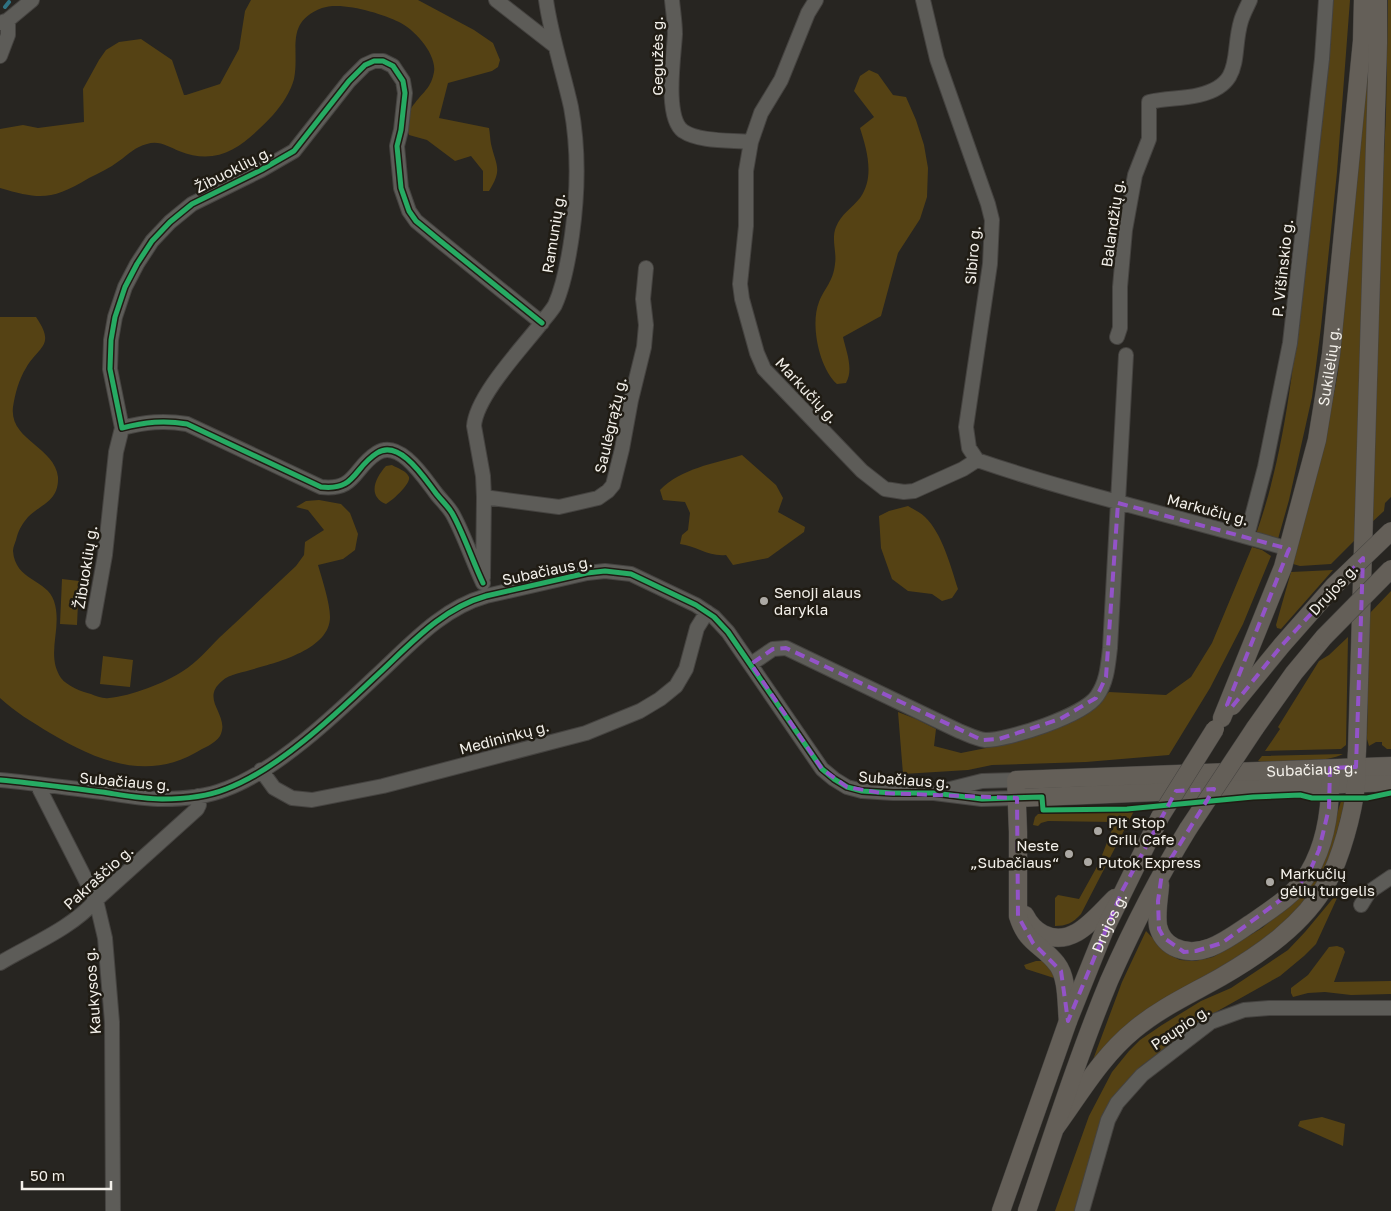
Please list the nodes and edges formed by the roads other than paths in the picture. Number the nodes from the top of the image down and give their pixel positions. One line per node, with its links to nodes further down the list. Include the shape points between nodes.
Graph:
1 (32, 0): 11 (street)
2 (496, 0): 12 (street)
3 (546, 0): 12 (street, Ramunių g.)
4 (672, 0): 14 (street, Gegužės g., via 671,93 676,119 682,130 697,137)
5 (816, 0): 14 (street, Markučių g.)
6 (923, 0): 20 (street, Sibiro g., via 937,59 992,220 990,264 966,427 969,448)
7 (1250, 0): 17 (street, Balandžių g., via 1240,22 1234,67 1227,80 1200,95 1150,102 1149,139 1135,176 1125,230)
8 (1326, 0): 24 (street, P. Višinskio g., via 1290,343 1265,467)
9 (1363, 0): 25 (main road, Sukilėlių g., via 1362,41 1331,354 1317,440)
10 (1378, 0): 35 (main road)
11 (4, 22): 13 (street, via 8,35)
12 (555, 46): 16 (street, Ramunių g., via 570,106 578,178 569,260 555,305)
13 (0, 56)
14 (750, 142): 20 (street, Markučių g., via 740,284 764,369 862,471 885,489 914,491)
15 (646, 268): 21 (street, Saulėgrąžų g., via 644,347 613,485 598,498 559,507)
16 (542, 323): 19 (street, Žibuoklių g., via 431,234 409,211 401,188 397,146 405,93 403,82 393,66 374,61 349,81 294,151 192,204 152,241 136,264 115,316 111,340 110,369); 21 (street, Ramunių g., via 492,386 474,418)
17 (1117, 337)
18 (1126, 355): 22 (street)
19 (122, 428): 27 (street, via 170,421 187,424 321,487 347,484 375,454 384,449 392,450 407,458 452,513); 29 (street, Žibuoklių g.)
20 (977, 460): 22 (street, Markučių g.)
21 (484, 497): 27 (street, Ramunių g.)
22 (1118, 503): 24 (street, Markučių g.); 30 (street, via 1106,677 1096,698 1060,719 999,739 982,740 786,648 772,649)
23 (1391, 531): 31 (main road, Drujos g., bridge, via 1334,586)
24 (1247, 536): 25 (street, Markučių g.)
25 (1288, 549): 31 (main road, Sukilėlių g., via 1272,596)
26 (1391, 568): 43 (main road, Drujos g., bridge, via 1294,673 1188,829)
27 (484, 590): 28 (street, Subačiaus g., via 587,573 618,572 631,574); 33 (street, Subačiaus g., via 447,613 322,725)
28 (707, 612): 30 (street, Subačiaus g., via 728,632); 33 (street, Medininkų g., via 698,628 686,669 676,686 640,711 586,733 383,786 312,800 292,798 274,788)
29 (93, 622)
30 (751, 664): 40 (street, Subačiaus g., via 810,753 834,779 862,791)
31 (1218, 723): 46 (main road, Drujos g., bridge, via 1160,817)
32 (1391, 766): 35 (main road, Subačiaus g.)
33 (261, 770): 41 (street, Subačiaus g., via 226,789)
34 (1330, 776): 35 (main road, Subačiaus g.); 37 (main road, Subačiaus g.); 42 (main road, Subačiaus g.); 43 (main road, via 1326,826 1309,873 1262,916 1222,943 1184,952 1164,938 1157,916)
35 (1356, 776): 38 (main road, Subačiaus g.); 52 (main road, via 1338,857 1327,882 1311,905 1281,937 1253,958 1157,1012 1133,1031 1109,1054)
36 (0, 780): 39 (street, Subačiaus g.)
37 (1016, 780): 40 (street, Subačiaus g., via 982,781); 42 (main road)
38 (1391, 782)
39 (37, 784): 41 (street, Subačiaus g., via 161,799); 47 (street, Kaukysos g.)
40 (934, 792): 42 (street, Subačiaus g., via 982,799)
41 (198, 796): 47 (street, Pakraščio g., via 197,809)
42 (1017, 798): 45 (main road)
43 (1162, 873): 52 (main road, Drujos g., via 1109,983)
44 (1391, 877): 48 (street, via 1369,892)
45 (1020, 891): 46 (main road, via 1025,916 1031,925 1045,935 1057,938 1080,931); 51 (main road, via 1018,916 1022,928 1061,971)
46 (1122, 891): 51 (main road, Drujos g.)
47 (96, 900): 49 (street, Pakraščio g., via 73,921); 53 (street, Kaukysos g., via 105,938 112,1022)
48 (1361, 905)
49 (0, 963)
50 (1391, 1008): 56 (street, Paupio g., via 1269,1008 1244,1010 1211,1022 1142,1075 1117,1103 1108,1120)
51 (1068, 1021): 54 (main road, Drujos g.)
52 (1056, 1127): 55 (main road, Drujos g.)
53 (113, 1211)
54 (1002, 1211)
55 (1027, 1211)
56 (1082, 1211)

